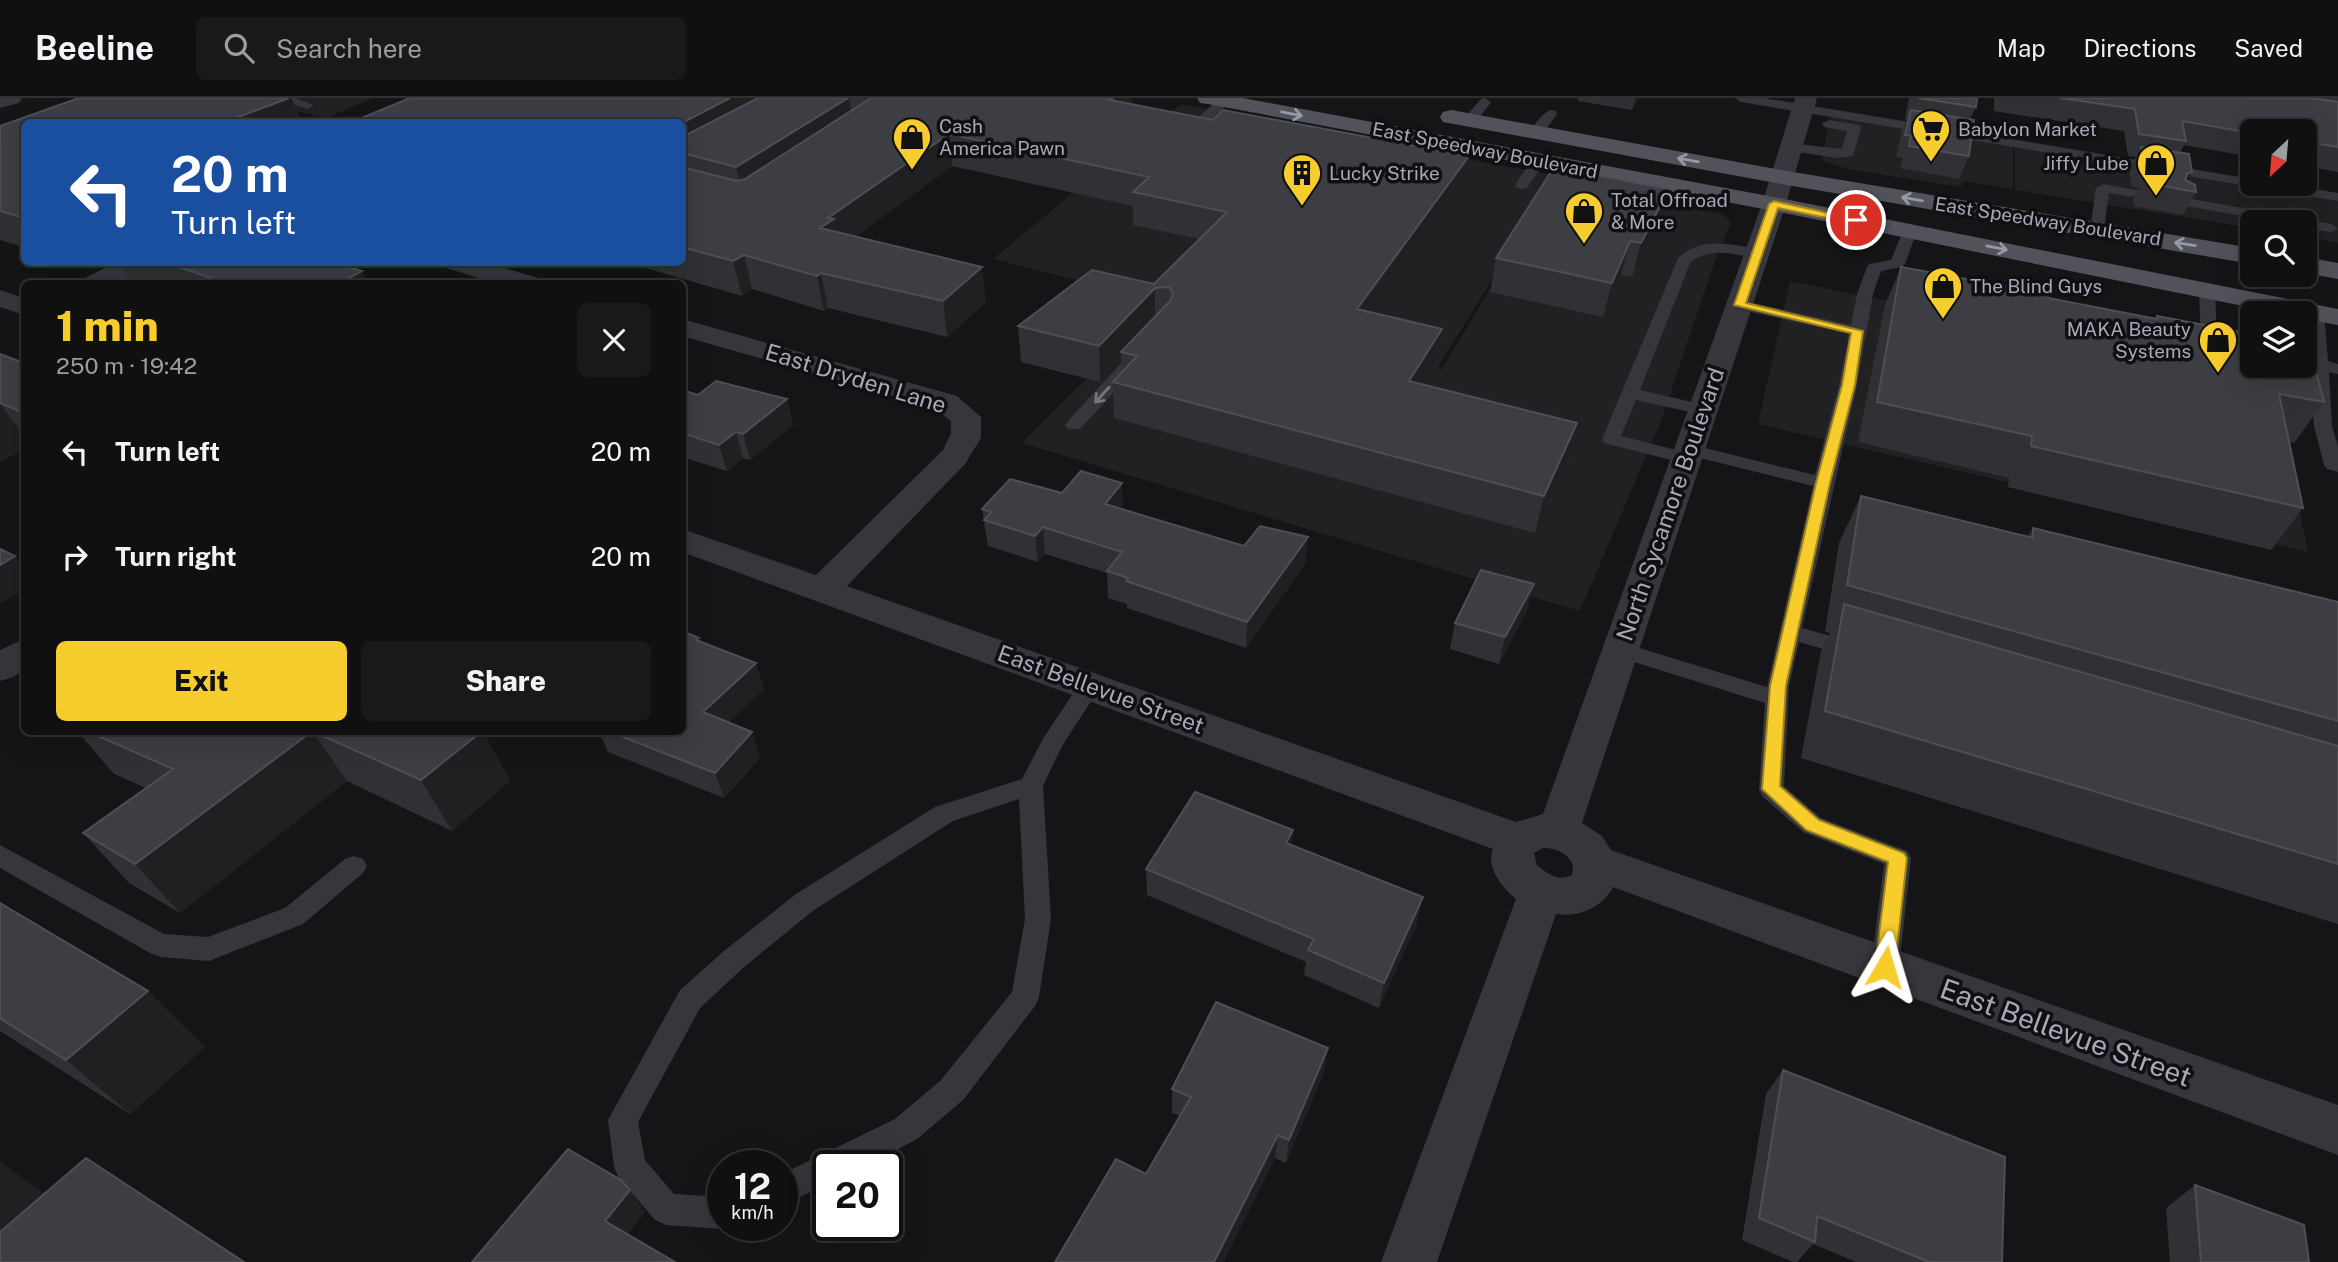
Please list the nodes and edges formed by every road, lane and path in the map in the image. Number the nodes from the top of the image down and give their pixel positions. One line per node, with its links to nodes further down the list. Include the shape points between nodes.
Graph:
1 (11, 98): 5 (street)
2 (279, 98): 6 (lane)
3 (1741, 98): 7 (lane)
4 (1221, 99): 10 (lane); 12 (main road, East Speedway Boulevard, one-way to 12)
5 (0, 102)
6 (308, 105)
7 (1803, 109): 9 (lane); 11 (lane); 13 (street, North Sycamore Boulevard)
8 (1429, 113): 13 (main road, East Speedway Boulevard, one-way to 8, via 1478,111)
9 (1873, 120): 11 (lane, via 1870,126); 14 (lane)
10 (1201, 122)
11 (1854, 128): 13 (lane, via 1848,153)
12 (1539, 160): 13 (main road, East Speedway Boulevard); 15 (lane)
13 (1782, 176): 22 (main road, East Speedway Boulevard, one-way to 13); 23 (main road, East Speedway Boulevard); 25 (street, North Sycamore Boulevard)
14 (2240, 181)
15 (1522, 185)
16 (2132, 193): 22 (lane, via 2103,188)
17 (2317, 194): 18 (lane)
18 (2338, 197)
19 (2181, 201): 20 (lane)
20 (2240, 212)
21 (2317, 226): 24 (lane)
22 (2097, 230): 26 (main road, East Speedway Boulevard, one-way to 22)
23 (1910, 231): 33 (main road, East Speedway Boulevard, one-way to 33); 37 (lane, via 1897,264 1875,267)
24 (2334, 231)
25 (1757, 254): 34 (street, North Sycamore Boulevard); 41 (lane, via 1717,248 1690,252)
26 (2240, 254)
27 (130, 266): 31 (street)
28 (468, 266): 32 (street)
29 (2317, 267): 30 (main road)
30 (2338, 271)
31 (102, 280)
32 (516, 280)
33 (2207, 290): 35 (main road, East Speedway Boulevard); 38 (lane)
34 (1740, 305): 37 (lane); 42 (street, North Sycamore Boulevard)
35 (2327, 314): 40 (lane)
36 (686, 328): 49 (street, East Dryden Lane, via 946,402 966,417 966,441 954,457)
37 (1857, 331): 47 (lane, via 1849,385)
38 (2209, 341)
39 (1144, 348): 43 (lane, one-way to 43)
40 (2329, 367): 44 (lane)
41 (1630, 393): 42 (lane); 45 (lane, via 1611,439)
42 (1703, 410): 45 (street, North Sycamore Boulevard)
43 (1074, 425)
44 (2330, 425): 46 (lane)
45 (1688, 454): 47 (lane); 51 (street, North Sycamore Boulevard)
46 (2337, 470)
47 (1823, 483): 50 (lane)
48 (686, 541): 49 (street, East Bellevue Street)
49 (824, 589): 55 (street, East Bellevue Street)
50 (1790, 632): 53 (lane); 56 (lane)
51 (1620, 650): 56 (lane); 58 (street, North Sycamore Boulevard)
52 (21, 654): 54 (street)
53 (1873, 655)
54 (0, 668)
55 (1090, 686): 57 (lane, via 1052,743); 58 (street, East Bellevue Street)
56 (1777, 698): 63 (lane, via 1771,789 1812,825 1898,858)
57 (1031, 786): 65 (lane, via 1038,919 1025,997 952,1090 906,1129); 66 (lane, via 944,814 805,902 690,999 623,1120 630,1167 666,1209)
58 (1538, 836): 60 (street, via 1582,843); 62 (street, via 1513,849 1514,868 1529,887)
59 (0, 855): 61 (lane, via 160,945 209,949 294,916)
60 (1596, 863): 62 (street, via 1593,885 1583,892 1571,897); 63 (street, East Bellevue Street)
61 (355, 866)
62 (1542, 892): 67 (street)
63 (1885, 967): 64 (street, East Bellevue Street)
64 (2338, 1130)
65 (864, 1150)
66 (707, 1212)
67 (1409, 1262)

